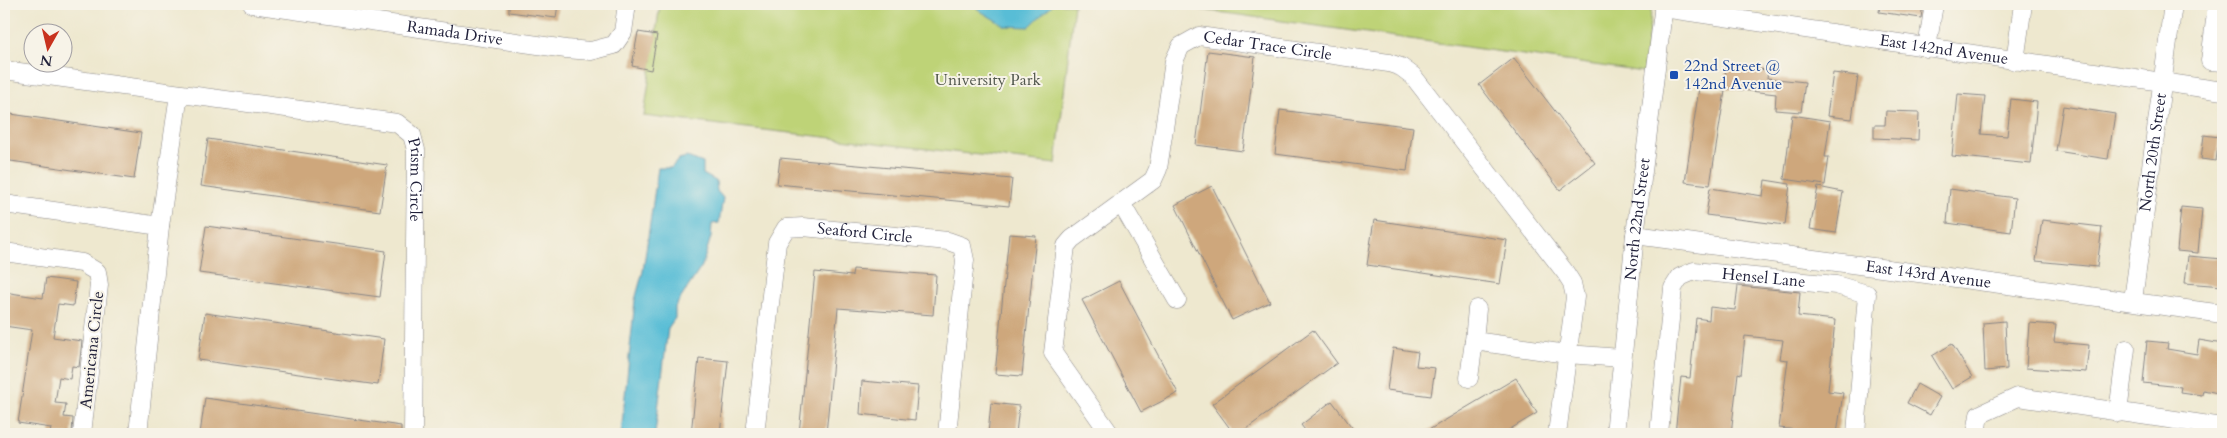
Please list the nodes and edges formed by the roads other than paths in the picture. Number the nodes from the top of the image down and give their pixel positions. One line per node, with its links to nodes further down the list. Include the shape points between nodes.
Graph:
1 (252, 4): 2 (street, Ramada Drive, via 566,50 592,51 614,45 623,32)
2 (627, 4)
3 (1934, 4): 8 (street)
4 (2023, 4): 9 (street)
5 (2173, 4): 12 (street, North 20th Street)
6 (2217, 4): 10 (street, via 2210,61)
7 (1663, 6): 8 (street, East 142nd Avenue); 18 (street, North 22nd Street)
8 (1927, 48): 9 (street, East 142nd Avenue)
9 (2016, 61): 12 (street, East 142nd Avenue)
10 (2223, 62)
11 (4, 70): 14 (street, Prism Circle)
12 (2162, 83): 13 (street, East 142nd Avenue); 23 (street, North 20th Street)
13 (2223, 91)
14 (178, 94): 17 (street); 35 (street, Prism Circle, via 397,123 412,134 416,150)
15 (1121, 203): 22 (street); 28 (street, Cedar Trace Circle, via 1153,180 1158,169 1174,61 1182,46 1199,36 1401,67 1420,84 1572,284 1575,297); 38 (street, Cedar Trace Circle, via 1066,246 1053,352)
16 (4, 204): 17 (street)
17 (160, 226): 34 (street)
18 (1635, 235): 20 (street, East 143rd Avenue); 29 (street, North 22nd Street)
19 (4, 252): 33 (street, Americana Circle, via 82,264 96,272 99,285)
20 (1870, 266): 21 (street); 23 (street, East 143rd Avenue)
21 (1867, 294): 41 (street, Hensel Lane, via 1836,285 1694,270 1680,277 1673,288); 42 (street)
22 (1177, 300)
23 (2132, 300): 25 (street, East 143rd Avenue)
24 (1477, 309): 26 (street)
25 (2223, 314)
26 (1474, 341): 28 (street); 30 (street)
27 (2126, 349): 31 (street)
28 (1567, 354): 29 (street); 39 (street, Cedar Trace Circle)
29 (1622, 358): 40 (street, North 22nd Street)
30 (1469, 378)
31 (2118, 413): 32 (street); 43 (street, via 2018,397 1979,415)
32 (2223, 427)
33 (82, 434)
34 (138, 434)
35 (413, 434)
36 (755, 434): 37 (street, Seaford Circle, via 777,243 786,228 803,227 948,241 962,246 965,260)
37 (947, 434)
38 (1110, 434)
39 (1557, 434)
40 (1615, 434)
41 (1660, 434)
42 (1856, 434)
43 (1976, 434)

